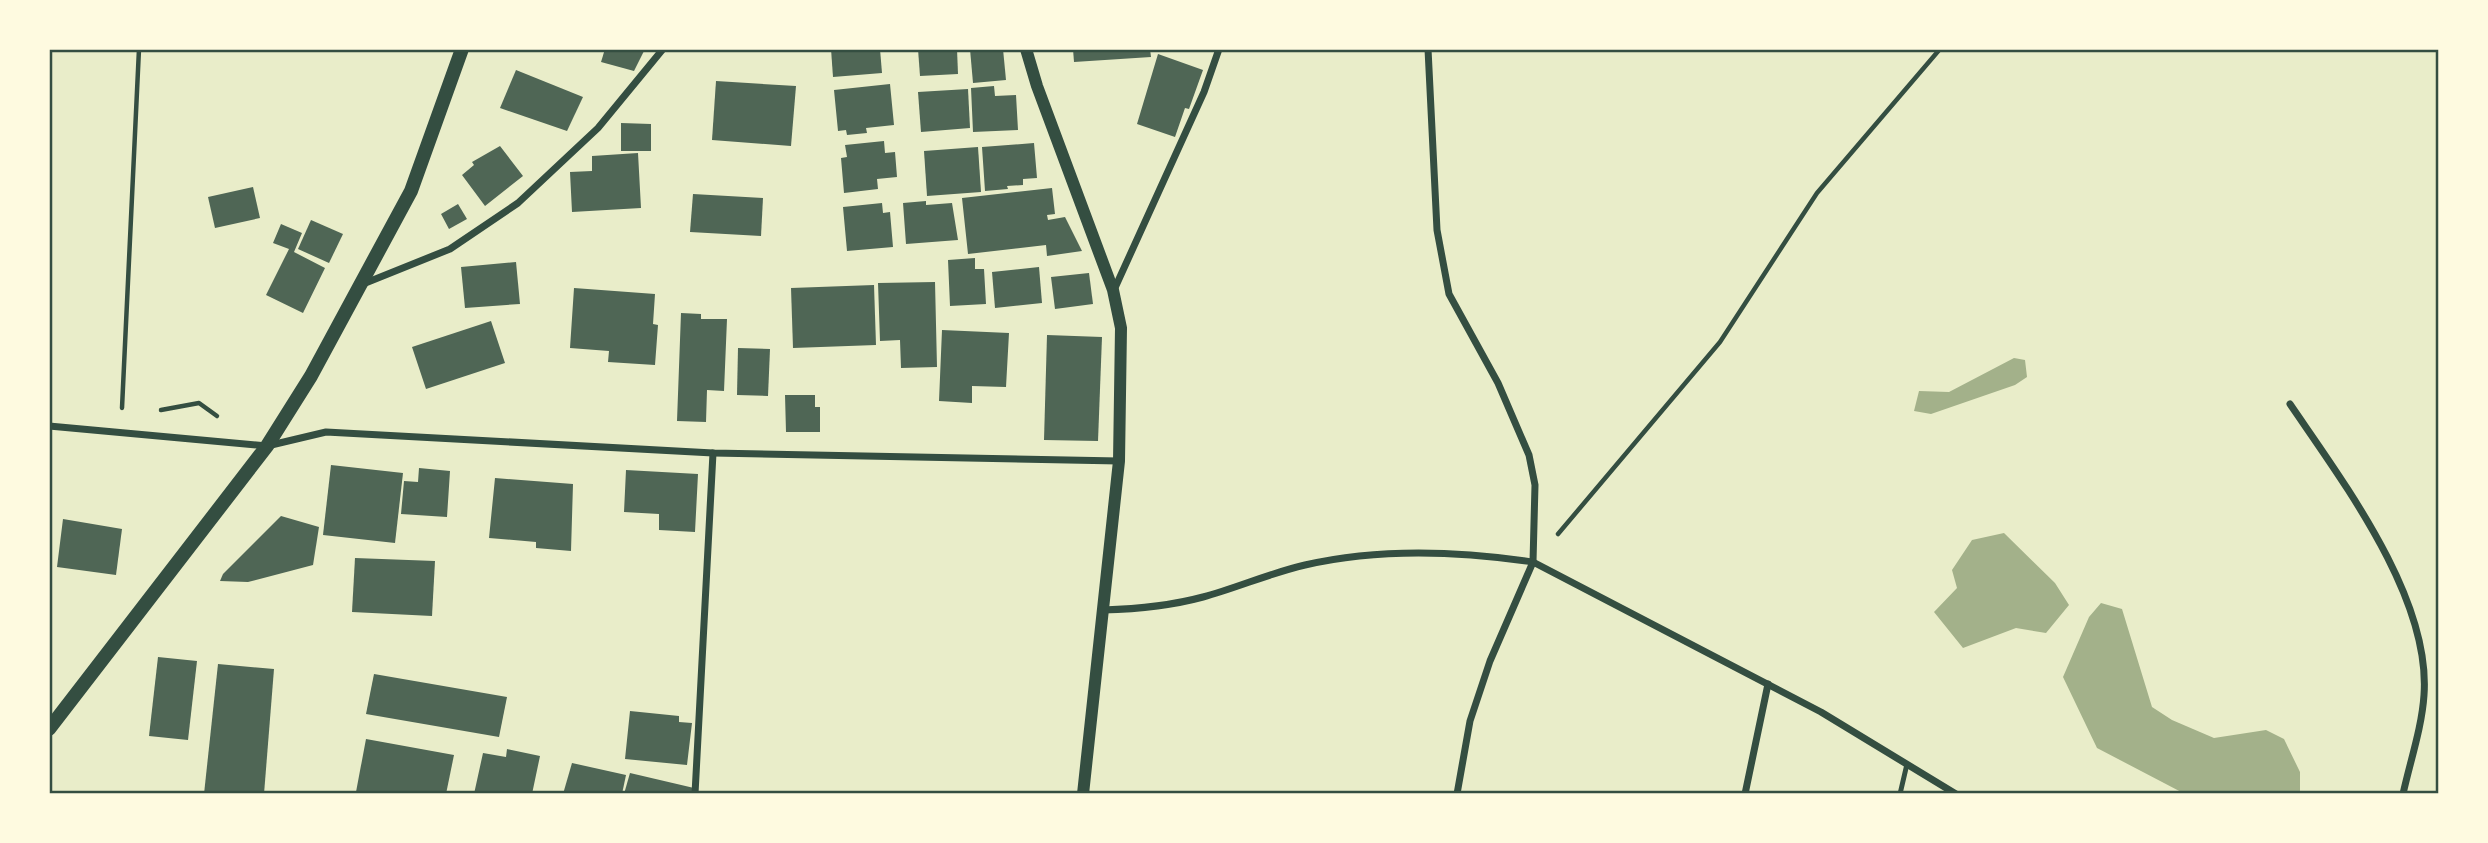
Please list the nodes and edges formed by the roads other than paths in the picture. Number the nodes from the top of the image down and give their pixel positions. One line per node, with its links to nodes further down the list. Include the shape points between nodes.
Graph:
1 (462, 49): 6 (main road, via 411,191)
2 (663, 49): 6 (street, via 598,128 518,204 450,249)
3 (1026, 49): 7 (street)
4 (1219, 49): 7 (street, via 1204,92)
5 (1428, 49): 13 (street, via 1437,230 1449,294 1529,455 1535,485)
6 (363, 284): 10 (main road)
7 (1113, 290): 12 (street, via 1121,328)
8 (2291, 404): 24 (street, via 2406,591 2421,638 2424,695)
9 (49, 426): 10 (street)
10 (267, 446): 11 (street, via 326,432); 16 (main road)
11 (713, 453): 12 (street); 18 (street)
12 (1119, 461): 14 (street)
13 (1533, 562): 14 (street, via 1492,556 1373,554 1301,566 1201,598); 15 (street); 20 (street, via 1490,661 1470,721)
14 (1102, 610): 19 (street)
15 (1768, 684): 17 (street); 21 (street)
16 (49, 729)
17 (1907, 764): 22 (lane); 23 (street)
18 (695, 794)
19 (1083, 794)
20 (1457, 794)
21 (1745, 794)
22 (1900, 794)
23 (1956, 794)
24 (2403, 794)

